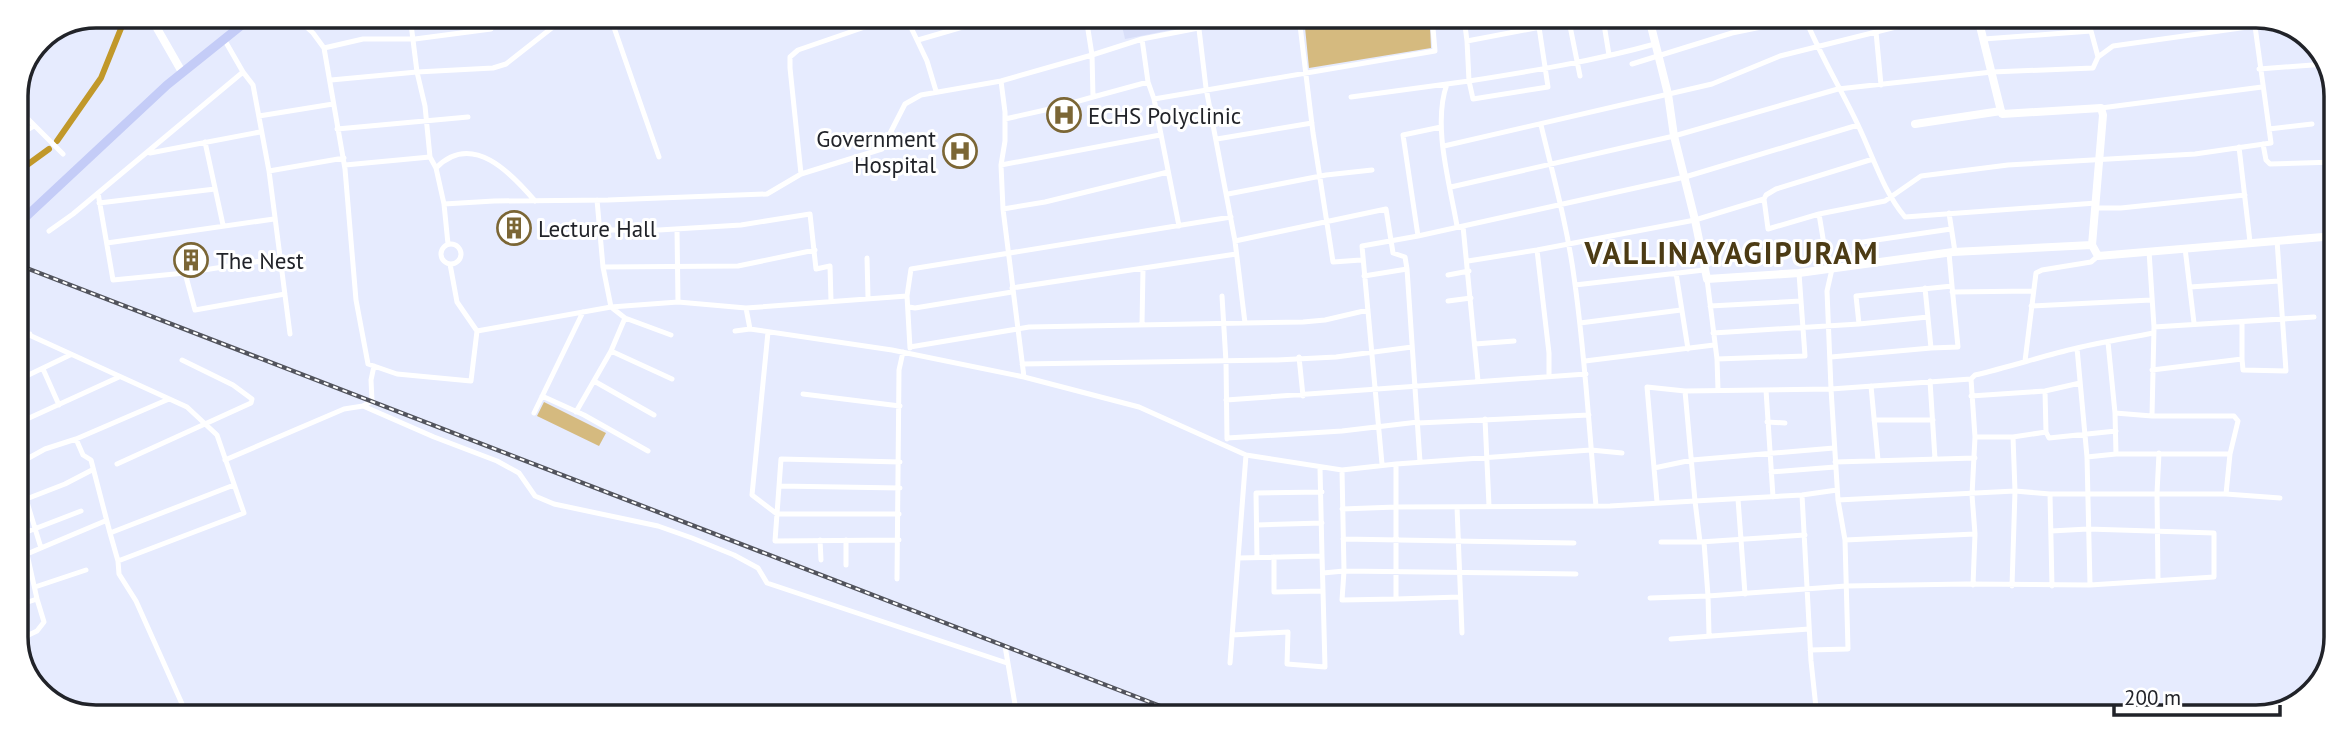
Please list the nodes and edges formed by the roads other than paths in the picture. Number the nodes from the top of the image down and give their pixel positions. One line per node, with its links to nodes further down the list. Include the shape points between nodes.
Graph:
1 (157, 28): 47 (street)
2 (238, 28): 29 (main road)
3 (307, 28): 37 (street)
4 (411, 28): 30 (street)
5 (552, 28): 49 (street, via 506,64)
6 (614, 28): 96 (street)
7 (862, 28): 107 (street, via 798,50 790,57)
8 (912, 28): 33 (street)
9 (957, 28): 33 (street)
10 (1087, 28): 38 (street)
11 (1204, 28): 27 (street)
12 (1300, 28): 50 (street)
13 (1433, 28): 50 (street, via 1435,51)
14 (1465, 28): 34 (street)
15 (1534, 28): 34 (street)
16 (1539, 28): 45 (street)
17 (1571, 28): 42 (street)
18 (1605, 28): 39 (street)
19 (1651, 28): 35 (street)
20 (1756, 28): 40 (street)
21 (1809, 28): 36 (street)
22 (1892, 28): 28 (street)
23 (1981, 28): 32 (street)
24 (2219, 28): 41 (street, via 2113,46)
25 (2255, 28): 46 (street)
26 (491, 29): 30 (street)
27 (1199, 29): 31 (street); 60 (street)
28 (1876, 32): 36 (street); 58 (street)
29 (224, 39): 47 (main road); 48 (street)
30 (412, 39): 37 (street, via 363,39); 49 (street)
31 (1142, 39): 38 (street); 56 (street)
32 (1984, 39): 41 (street, via 2091,31); 51 (street)
33 (918, 40): 62 (street)
34 (1467, 41): 55 (street)
35 (1655, 44): 39 (street); 40 (street)
36 (1816, 46): 61 (street); 63 (street, via 1712,84)
37 (324, 48): 53 (street)
38 (1091, 55): 54 (street); 64 (street)
39 (1609, 55): 42 (street)
40 (1658, 56): 43 (street); 63 (street)
41 (2098, 57): 51 (street, via 2093,68)
42 (1578, 62): 45 (street); 52 (street)
43 (1632, 64)
44 (2316, 65): 46 (street)
45 (1545, 69): 55 (street); 55 (street, via 1548,87 1473,99)
46 (2259, 69): 59 (street)
47 (182, 72): 126 (main road)
48 (243, 72): 70 (street, via 253,85); 93 (street)
49 (416, 72): 53 (street); 74 (street)
50 (1306, 72): 60 (street); 75 (street)
51 (1992, 72): 58 (street); 69 (street)
52 (1580, 76)
53 (331, 80): 67 (street)
54 (1001, 80): 62 (street); 72 (street)
55 (1469, 81): 57 (street)
56 (1149, 82): 64 (street); 66 (street)
57 (1447, 84): 65 (street); 81 (street)
58 (1881, 85): 61 (street)
59 (2262, 87): 68 (street); 84 (street)
60 (1206, 88): 66 (street); 88 (street)
61 (1838, 89): 79 (street); 87 (street)
62 (936, 91): 107 (street, via 905,104 882,149)
63 (1668, 94): 78 (street); 87 (street)
64 (1093, 97): 72 (street)
65 (1351, 97)
66 (1153, 99): 86 (street)
67 (333, 104): 70 (street); 83 (street)
68 (2101, 108): 69 (street); 98 (street)
69 (2001, 111): 76 (street)
70 (259, 116): 85 (street)
71 (468, 117): 74 (street)
72 (1005, 119): 101 (street)
73 (28, 122): 80 (street)
74 (427, 122): 83 (street); 95 (street)
75 (1312, 123): 88 (street); 109 (street)
76 (1915, 124)
77 (2312, 124): 84 (street)
78 (1541, 125): 91 (street); 102 (street)
79 (1858, 125): 97 (street); 108 (street)
80 (34, 126): 82 (street); 94 (street)
81 (1441, 127): 91 (street); 138 (street, via 1403,135)
82 (28, 129)
83 (337, 129): 99 (street)
84 (2269, 129): 90 (street, via 2272,143)
85 (260, 132): 89 (street); 105 (street)
86 (1160, 135): 101 (street); 106 (street)
87 (1674, 136): 102 (street); 108 (street)
88 (1217, 139): 113 (street)
89 (205, 142): 93 (street); 111 (street)
90 (2263, 144): 92 (street); 100 (street, via 2270,164)
91 (1444, 146): 110 (street)
92 (2239, 147): 98 (street); 114 (street)
93 (146, 153): 112 (street)
94 (63, 154)
95 (430, 157): 99 (street); 103 (street)
96 (659, 157)
97 (1873, 159): 115 (street); 117 (street, via 1776,189)
98 (2099, 160): 115 (street, via 1921,176); 122 (street)
99 (344, 161): 105 (street); 243 (street, via 356,300 368,365)
100 (2324, 162)
101 (1001, 165): 123 (street)
102 (1551, 166): 110 (street); 121 (street)
103 (436, 168): 118 (street, via 445,159 469,153 490,159 511,173); 120 (street)
104 (1372, 170): 109 (street)
105 (269, 171): 128 (street)
106 (1168, 172): 123 (street); 132 (street)
107 (801, 174): 116 (street, via 766,194)
108 (1685, 177): 121 (street); 129 (street)
109 (1320, 178): 113 (street); 130 (street)
110 (1451, 187): 133 (street)
111 (215, 189): 119 (street); 131 (street)
112 (98, 193): 119 (street); 137 (street)
113 (1227, 194): 127 (street)
114 (2245, 195): 122 (street, via 2121,208); 143 (street)
115 (1891, 198): 124 (street, via 1902,215 1911,218); 125 (street)
116 (597, 200): 118 (street); 136 (street)
117 (1764, 200): 125 (street, via 1768,229); 129 (street)
118 (535, 201): 120 (street)
119 (100, 203): 144 (street)
120 (444, 204): 145 (street)
121 (1561, 204): 133 (street); 146 (street)
122 (2096, 205): 124 (street); 147 (street)
123 (1003, 209): 152 (street)
124 (1948, 213): 135 (street)
125 (1819, 214): 166 (street)
126 (28, 215)
127 (1231, 218): 132 (street); 141 (street)
128 (274, 219): 131 (street); 156 (street)
129 (1695, 220): 146 (street); 171 (street)
130 (1327, 221): 141 (street); 142 (street, via 1386,209); 158 (street, via 1334,262)
131 (223, 225): 144 (street)
132 (1179, 226): 152 (street)
133 (1460, 226): 138 (street); 159 (street)
134 (677, 229): 136 (street); 149 (street, via 810,214); 163 (street)
135 (1951, 229): 153 (street); 161 (street, via 1856,243)
136 (601, 230): 162 (street)
137 (49, 231)
138 (1418, 236): 142 (street)
139 (2324, 237): 140 (street)
140 (2277, 240): 143 (street); 174 (street)
141 (1235, 241): 154 (street)
142 (1391, 242): 158 (street, via 1362,246); 165 (street, via 1395,255 1405,257)
143 (2250, 242): 148 (street)
144 (107, 243): 168 (street, via 113,280)
145 (448, 244): 160 (street, via 440,255); 160 (street, via 461,253 458,261)
146 (1569, 244): 150 (street); 175 (street)
147 (2092, 245): 153 (street); 155 (street)
148 (2185, 248): 151 (street); 176 (street)
149 (815, 250): 163 (street, via 738,266); 187 (street, via 816,269 830,266)
150 (1537, 250): 159 (street); 248 (street)
151 (2149, 251): 155 (street); 186 (street)
152 (1008, 252): 179 (street); 182 (street, via 911,269)
153 (1952, 253): 161 (street); 178 (street)
154 (1236, 254): 164 (street); 205 (street)
155 (2098, 256): 180 (street, via 2091,262 2036,273)
156 (280, 258): 168 (street); 181 (street)
157 (867, 258): 184 (street)
158 (1362, 260): 173 (street)
159 (1468, 261): 167 (street)
160 (450, 264): 215 (street, via 457,302)
161 (1858, 266): 166 (street)
162 (603, 267): 163 (street); 193 (street)
163 (677, 267): 190 (street)
164 (1143, 269): 179 (street); 208 (street)
165 (1407, 269): 173 (street); 226 (street)
166 (1830, 269): 170 (street); 210 (street)
167 (1469, 271): 172 (street); 185 (street)
168 (186, 272): 181 (street, via 195,310)
169 (1676, 273): 171 (street); 175 (street); 197 (street)
170 (1798, 273): 171 (street); 189 (street)
171 (1705, 274): 191 (street)
172 (1448, 275)
173 (1364, 276): 196 (street)
174 (2279, 281): 176 (street); 202 (street)
175 (1575, 285): 206 (street)
176 (2190, 287): 207 (street)
177 (1925, 288): 178 (street); 199 (street); 209 (street, via 1856,296)
178 (1952, 289): 180 (street); 227 (street, via 1958,346)
179 (1012, 290): 194 (street); 211 (street)
180 (2032, 290): 192 (street)
181 (285, 294): 220 (street)
182 (906, 296): 184 (street); 194 (street)
183 (1222, 296): 204 (street)
184 (868, 297): 187 (street)
185 (1471, 298): 188 (street); 224 (street)
186 (2151, 300): 192 (street); 214 (street)
187 (831, 301): 195 (street)
188 (1448, 301)
189 (1801, 301): 191 (street); 212 (street)
190 (678, 302): 193 (street); 195 (street)
191 (1710, 306): 218 (street)
192 (2031, 306): 239 (street)
193 (611, 307): 198 (street); 201 (street)
194 (909, 307): 231 (street)
195 (746, 308): 213 (street)
196 (1368, 310): 205 (street, via 1325,320); 232 (street)
197 (1681, 310): 206 (street); 229 (street)
198 (583, 312): 215 (street); 266 (street)
199 (1928, 317): 209 (street); 227 (street)
200 (2314, 317): 202 (street)
201 (625, 318): 221 (street); 230 (street)
202 (2283, 319): 203 (street); 238 (street, via 2286,371 2244,370)
203 (2242, 322): 207 (street); 238 (street)
204 (1223, 323): 205 (street); 208 (street); 240 (street)
205 (1245, 323)
206 (1580, 323): 241 (street)
207 (2194, 323): 214 (street)
208 (1142, 324): 211 (street)
209 (1858, 324): 210 (street)
210 (1829, 326): 212 (street); 235 (street)
211 (1017, 328): 231 (street); 242 (street)
212 (1802, 328): 218 (street); 237 (street, via 1805,356)
213 (750, 330): 216 (street); 217 (street)
214 (2153, 330): 223 (street); 245 (street)
215 (477, 331): 243 (street, via 471,381 397,374)
216 (736, 331)
217 (768, 332): 231 (street); 352 (street, via 752,495)
218 (1713, 332): 225 (street)
219 (30, 334): 233 (street)
220 (290, 334)
221 (671, 335)
222 (1514, 341): 224 (street)
223 (2108, 342): 228 (street); 276 (street)
224 (1475, 344): 254 (street)
225 (1714, 345): 229 (street); 237 (street)
226 (1412, 347): 232 (street); 257 (street)
227 (1931, 348): 235 (street)
228 (2077, 348): 239 (street); 256 (street)
229 (1688, 349): 241 (street)
230 (611, 351): 251 (street); 253 (street)
231 (907, 351): 250 (street); 273 (street, via 899,370)
232 (1372, 352): 234 (street); 262 (street)
233 (70, 355): 244 (street); 249 (street)
234 (1299, 357): 240 (street); 267 (street)
235 (1831, 357): 259 (street)
236 (183, 359): 287 (street, via 252,399)
237 (1717, 359): 260 (street)
238 (2242, 359): 245 (street)
239 (2025, 361): 252 (street)
240 (1226, 362): 242 (street); 270 (street)
241 (1585, 362): 246 (street)
242 (1022, 364): 250 (street)
243 (374, 366): 272 (street, via 372,401)
244 (43, 369): 247 (street); 271 (street)
245 (2152, 370): 279 (street)
246 (1586, 374): 248 (street); 278 (street)
247 (28, 376)
248 (1549, 376): 254 (street)
249 (119, 377): 269 (street); 271 (street)
250 (1024, 377): 296 (street, via 1139,407)
251 (671, 379)
252 (1970, 379): 255 (street); 268 (street)
253 (594, 380): 274 (street); 277 (street)
254 (1478, 381): 257 (street)
255 (1930, 381): 258 (street); 283 (street)
256 (2080, 383): 264 (street); 291 (street)
257 (1416, 385): 262 (street); 286 (street)
258 (1871, 386): 259 (street); 282 (street)
259 (1831, 389): 261 (street); 297 (street)
260 (1718, 390): 261 (street); 263 (street)
261 (1766, 390): 284 (street)
262 (1377, 391): 267 (street); 288 (street)
263 (1685, 391): 312 (street); 321 (street, via 1647,387)
264 (2045, 391): 268 (street); 290 (street)
265 (803, 394): 273 (street)
266 (542, 396): 274 (street); 275 (street)
267 (1303, 396): 270 (street)
268 (1971, 396): 292 (street)
269 (169, 399): 287 (street, via 187,407); 295 (street)
270 (1226, 400): 294 (street)
271 (59, 405): 280 (street)
272 (363, 406): 311 (street, via 344,409); 416 (street, via 519,472 535,496 554,504 669,530 734,555 758,568 767,583)
273 (900, 406): 314 (street)
274 (576, 412): 299 (street)
275 (534, 413)
276 (2115, 413): 279 (street); 289 (street)
277 (654, 415)
278 (1589, 415): 281 (street); 298 (street)
279 (2152, 416): 304 (street, via 2234,416 2238,421)
280 (28, 419)
281 (1485, 419): 286 (street); 308 (street)
282 (1874, 420): 283 (street); 313 (street)
283 (1933, 420): 310 (street)
284 (1768, 422): 285 (street); 301 (street)
285 (1784, 422)
286 (1418, 423): 288 (street); 315 (street)
287 (205, 424): 311 (street, via 217,435); 316 (street)
288 (1379, 427): 294 (street); 317 (street)
289 (2116, 431): 291 (street); 303 (street)
290 (2046, 432): 291 (street, via 2049,438); 293 (street)
291 (2084, 435): 306 (street)
292 (1975, 436): 293 (street); 309 (street)
293 (2013, 437): 329 (street)
294 (1227, 438): 296 (street)
295 (76, 439): 307 (street); 322 (street, via 83,455 91,460)
296 (1227, 446): 305 (street)
297 (1834, 448): 301 (street); 319 (street)
298 (1591, 450): 300 (street); 308 (street); 346 (street)
299 (648, 451)
300 (1622, 453)
301 (1769, 453): 312 (street); 324 (street)
302 (2160, 453): 303 (street); 304 (street); 332 (street)
303 (2116, 454): 306 (street)
304 (2230, 454): 334 (street)
305 (1246, 455): 320 (street); 379 (street)
306 (2087, 457): 331 (street)
307 (28, 458)
308 (1488, 458): 315 (street); 345 (street)
309 (1975, 458): 310 (street); 336 (street)
310 (1935, 459): 313 (street)
311 (225, 460): 325 (street)
312 (1692, 460): 321 (street); 342 (street)
313 (1878, 460): 319 (street)
314 (900, 462): 326 (street, via 781,459); 327 (street)
315 (1420, 462): 318 (street)
316 (117, 464)
317 (1382, 464): 318 (street); 323 (street)
318 (1396, 464): 347 (street)
319 (1835, 464): 324 (street); 328 (street)
320 (1320, 468): 323 (street); 330 (street)
321 (1654, 468): 343 (street)
322 (92, 470): 338 (street); 353 (street)
323 (1342, 470): 349 (street)
324 (1771, 472): 337 (street)
325 (234, 485): 361 (street); 383 (street, via 244,513)
326 (779, 486): 327 (street); 352 (street)
327 (900, 488): 351 (street)
328 (1837, 490): 335 (street); 341 (street)
329 (2015, 491): 333 (street); 336 (street); 396 (street)
330 (1322, 492): 354 (street); 355 (street, via 1256,493)
331 (2089, 493): 332 (street); 333 (street); 356 (street)
332 (2157, 493): 334 (street); 360 (street)
333 (2050, 494): 358 (street)
334 (2226, 494): 339 (street)
335 (1802, 495): 337 (street); 363 (street)
336 (1972, 495): 341 (street); 362 (street)
337 (1773, 497): 340 (street)
338 (28, 498)
339 (2280, 498)
340 (1738, 499): 342 (street); 370 (street)
341 (1838, 500): 371 (street)
342 (1696, 501): 343 (street); 373 (street)
343 (1657, 502): 346 (street)
344 (28, 506): 357 (street)
345 (1489, 506): 346 (street); 348 (street)
346 (1596, 506)
347 (1396, 507): 348 (street); 349 (street); 365 (street)
348 (1457, 507): 369 (street)
349 (1342, 509): 364 (street)
350 (81, 511): 357 (street)
351 (900, 513): 352 (street); 368 (street)
352 (777, 514): 366 (street, via 775,541)
353 (105, 521): 361 (street); 375 (street)
354 (1322, 523): 355 (street); 377 (street)
355 (1257, 525): 380 (street)
356 (2088, 529): 358 (street); 360 (street); 394 (street)
357 (35, 530): 359 (street); 375 (street)
358 (2051, 531): 397 (street)
359 (28, 532)
360 (2157, 532): 392 (street); 392 (street, via 2214,533 2214,577)
361 (110, 533): 383 (street)
362 (1975, 534): 371 (street); 393 (street)
363 (1805, 535): 370 (street); 399 (street)
364 (1343, 539): 365 (street); 386 (street)
365 (1396, 539): 369 (street); 387 (street)
366 (820, 540): 367 (street); 382 (street)
367 (846, 540): 368 (street); 384 (street)
368 (899, 540): 391 (street)
369 (1458, 540): 374 (street); 388 (street)
370 (1741, 540): 373 (street); 401 (street)
371 (1845, 540): 395 (street)
372 (1661, 542): 373 (street)
373 (1702, 542): 402 (street)
374 (1574, 543)
375 (41, 548): 376 (street)
376 (28, 554)
377 (1322, 556): 378 (street); 389 (street)
378 (1274, 557): 380 (street); 400 (street, via 1274,592)
379 (1239, 558): 380 (street); 412 (street)
380 (1257, 558)
381 (28, 559): 398 (street)
382 (821, 560)
383 (118, 561): 418 (street, via 119,574 136,601)
384 (846, 565)
385 (86, 570): 398 (street)
386 (1344, 571): 387 (street); 389 (street); 406 (street, via 1342,600)
387 (1396, 572): 388 (street); 406 (street)
388 (1460, 572): 390 (street); 403 (street)
389 (1323, 573): 400 (street)
390 (1576, 574)
391 (898, 579)
392 (2158, 580): 394 (street)
393 (1973, 585): 395 (street); 396 (street)
394 (2090, 585): 397 (street)
395 (1846, 586): 399 (street); 415 (street, via 1848,649)
396 (2012, 586): 397 (street)
397 (2052, 586)
398 (34, 587): 405 (street)
399 (1807, 590): 401 (street); 408 (street)
400 (1323, 592): 412 (street, via 1325,667 1287,664 1288,632)
401 (1745, 594): 402 (street)
402 (1708, 596): 404 (street); 410 (street)
403 (1460, 597): 406 (street); 409 (street)
404 (1650, 598)
405 (37, 599): 407 (street); 411 (street, via 44,622)
406 (1396, 599)
407 (28, 602)
408 (1809, 629): 410 (street); 415 (street)
409 (1462, 633)
410 (1709, 634): 413 (street)
411 (28, 635)
412 (1232, 635): 417 (street)
413 (1671, 639)
414 (1005, 646): 419 (street)
415 (1810, 650): 420 (street)
416 (1007, 663)
417 (1230, 663)
418 (183, 705)
419 (1015, 705)
420 (1815, 705)

